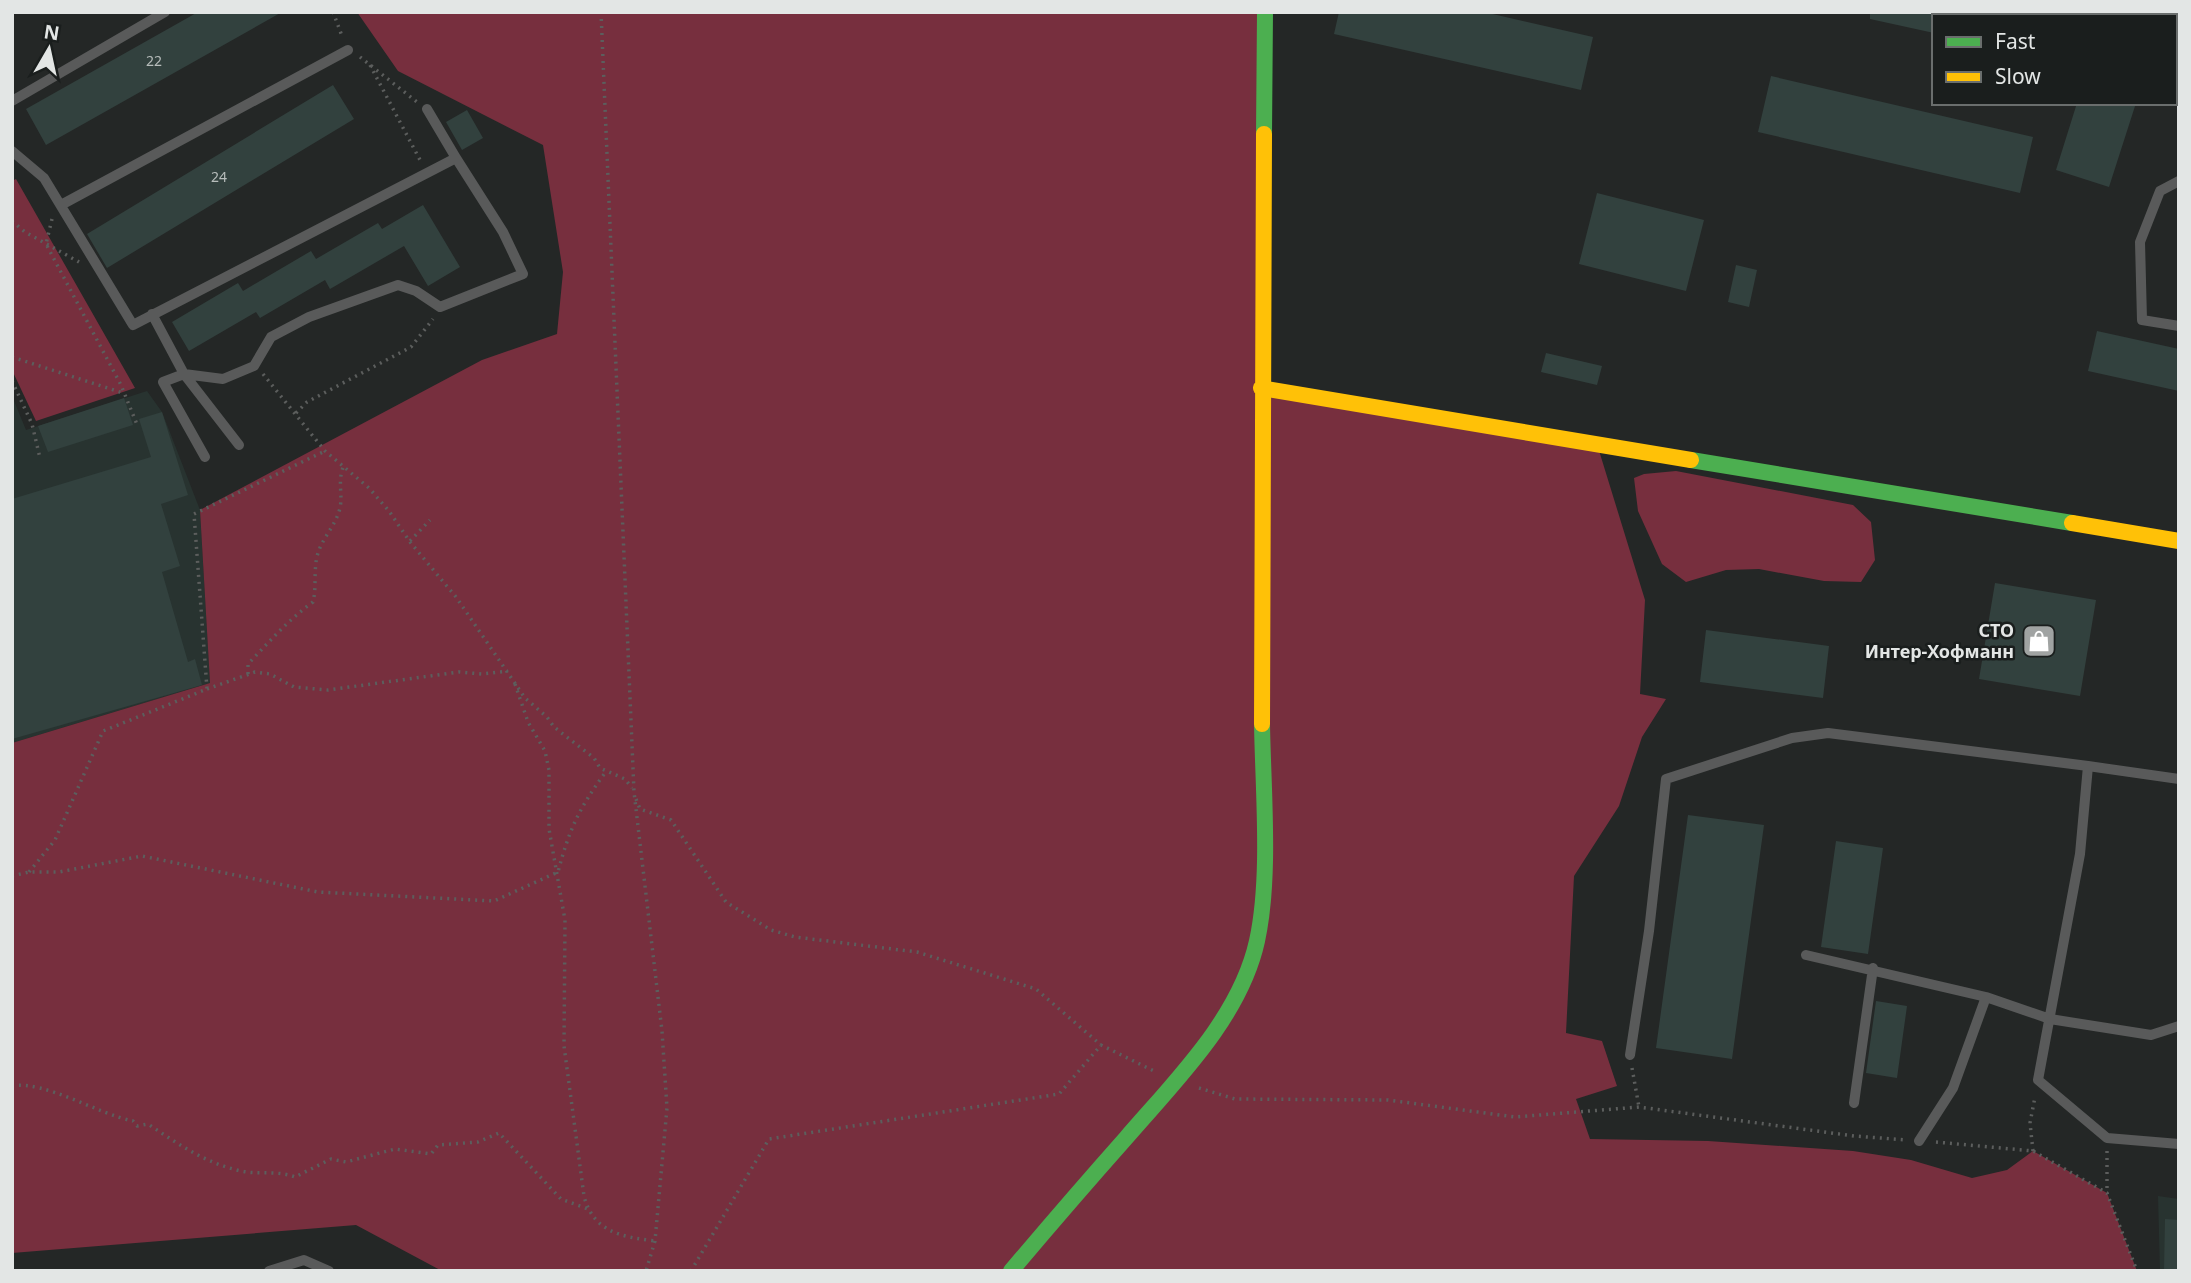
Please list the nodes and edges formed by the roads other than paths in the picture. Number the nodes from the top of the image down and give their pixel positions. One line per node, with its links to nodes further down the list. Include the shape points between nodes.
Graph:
1 (165, 12): 4 (lane)
2 (1265, 12): 13 (street)
3 (348, 50): 9 (lane)
4 (12, 100)
5 (427, 109): 7 (lane)
6 (12, 151): 9 (lane, via 44,178)
7 (456, 158): 10 (lane); 12 (lane, via 503,232 523,274 440,307 398,285 309,317 271,337 254,366 223,379)
8 (2179, 181): 11 (lane, via 2160,191 2140,242 2142,320)
9 (59, 201): 10 (lane, via 133,325)
10 (152, 314): 12 (lane)
11 (2179, 326)
12 (184, 374): 14 (lane); 15 (lane, via 163,382)
13 (1261, 388): 16 (street); 30 (street, via 1263,866 1254,953 1236,994 1175,1081)
14 (239, 446)
15 (205, 457)
16 (2179, 541)
17 (2088, 766): 18 (lane); 22 (lane, via 2080,854); 24 (lane, via 1828,733 1792,738 1666,779)
18 (2179, 779)
19 (1807, 955): 20 (lane)
20 (1873, 968): 21 (lane); 25 (lane)
21 (1986, 998): 22 (lane); 26 (lane, via 1953,1088)
22 (2050, 1019): 23 (lane, via 2151,1035); 27 (lane, via 2038,1080 2107,1138)
23 (2179, 1026)
24 (1630, 1055)
25 (1854, 1103)
26 (1919, 1141)
27 (2179, 1144)
28 (269, 1271): 29 (lane, via 304,1260)
29 (328, 1271)
30 (1011, 1271)

